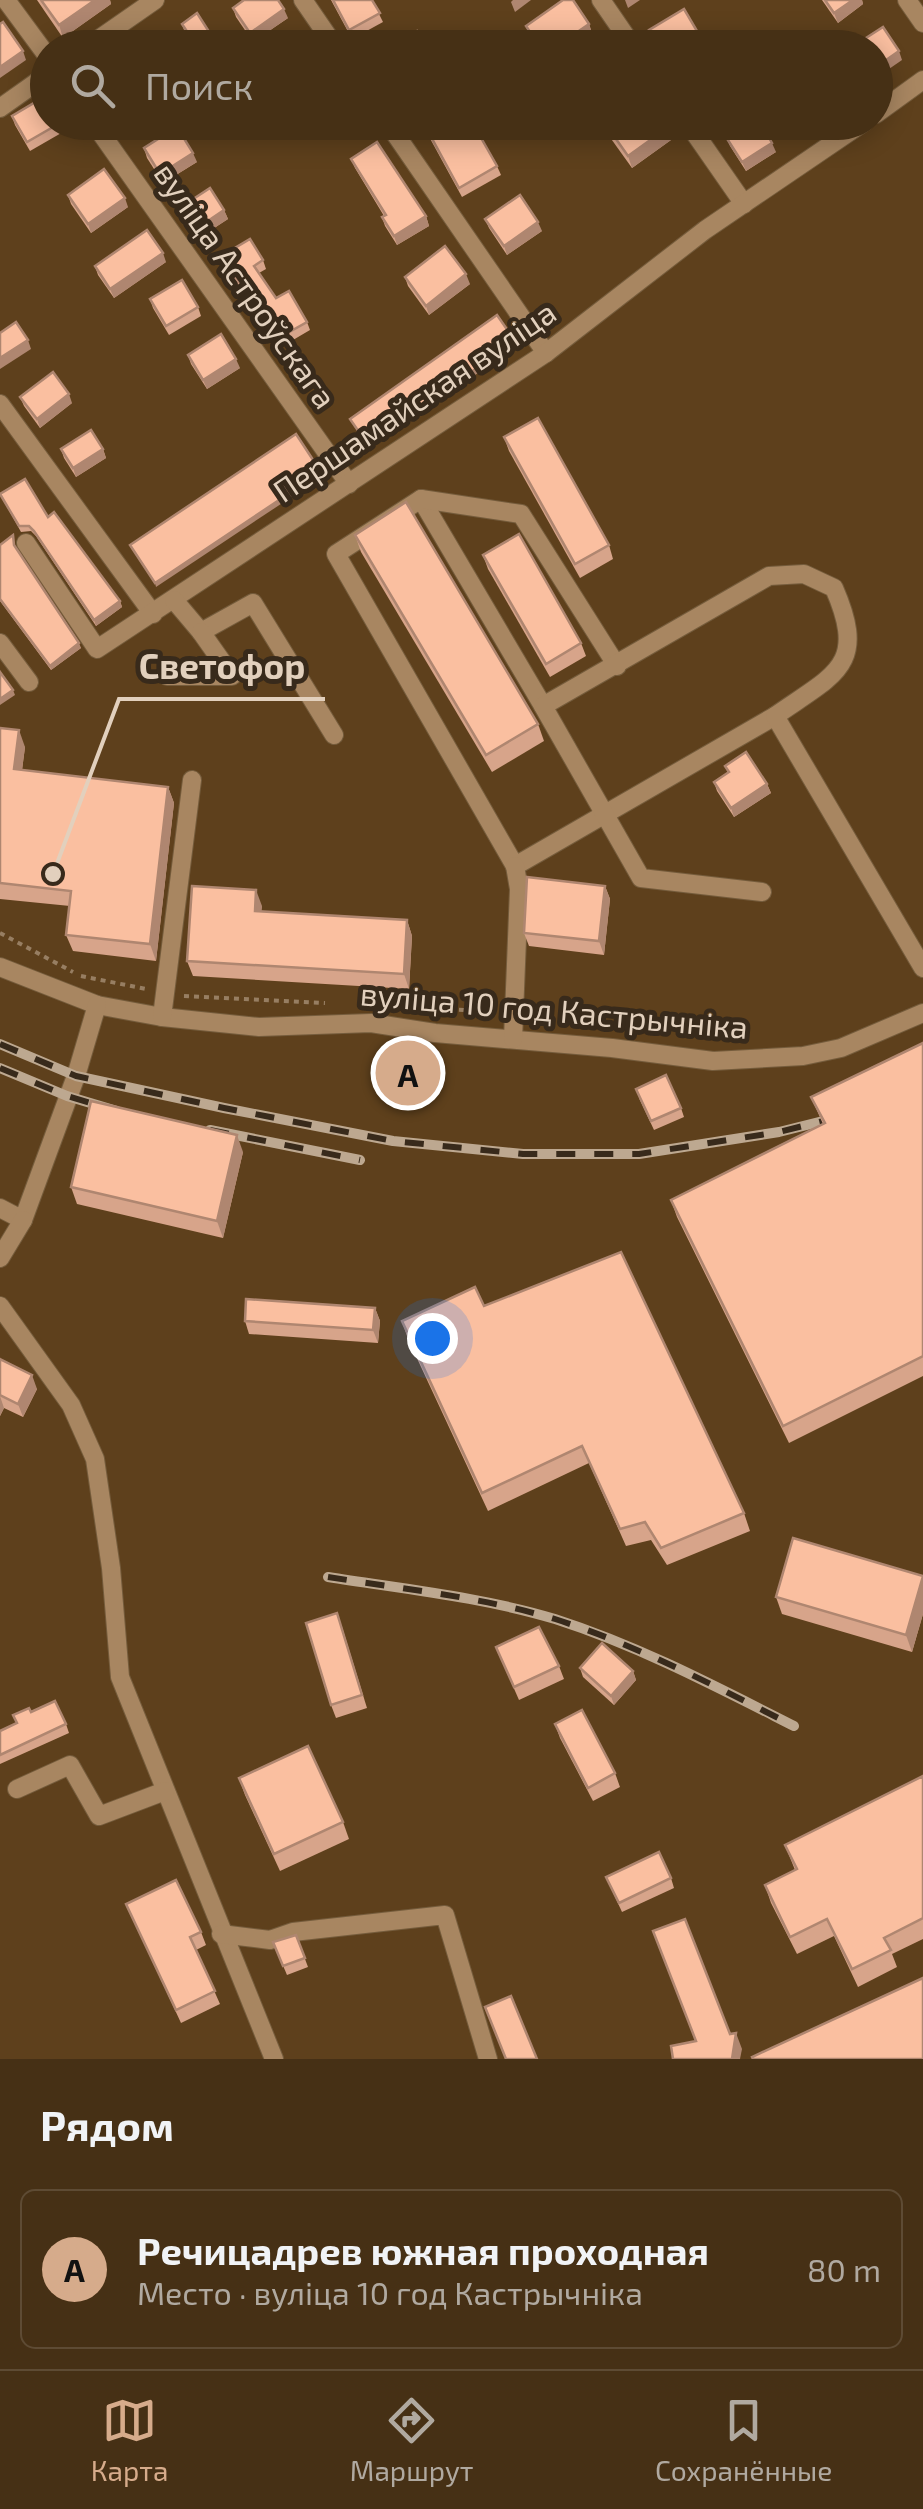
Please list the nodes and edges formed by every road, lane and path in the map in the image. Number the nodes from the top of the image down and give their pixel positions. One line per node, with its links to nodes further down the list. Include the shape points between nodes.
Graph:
1 (6, 0): 10 (street)
2 (156, 0): 7 (street)
3 (303, 0): 8 (street)
4 (600, 0): 9 (street)
5 (907, 0): 6 (street)
6 (923, 24)
7 (112, 30)
8 (324, 30)
9 (621, 30)
10 (30, 33)
11 (923, 80): 13 (street)
12 (30, 87): 14 (street)
13 (893, 102)
14 (0, 108)
15 (106, 140): 22 (street, вуліца Астроўскага)
16 (400, 140): 20 (street)
17 (700, 140): 19 (street)
18 (838, 140): 19 (street, Першамайская вуліца)
19 (744, 204): 20 (street, Першамайская вуліца)
20 (546, 353): 22 (street, Першамайская вуліца)
21 (0, 404): 26 (street)
22 (349, 484): 25 (street, Першамайская вуліца)
23 (421, 499): 29 (street, via 521,514); 32 (street); 37 (street, via 336,554)
24 (26, 543): 26 (street, Першамайская вуліца, via 97,649)
25 (174, 600): 26 (street, Першамайская вуліца); 27 (street)
26 (153, 614)
27 (200, 632): 30 (street, via 232,676); 34 (street, via 253,604)
28 (0, 643): 31 (street)
29 (617, 666): 32 (street); 33 (street, via 769,576 804,574 834,588 848,620 848,650 832,676)
30 (167, 676)
31 (29, 682)
32 (543, 706): 36 (street)
33 (775, 716): 36 (street); 41 (street)
34 (334, 735)
35 (192, 780): 42 (street)
36 (606, 814): 37 (street); 38 (street, via 641,878)
37 (515, 866): 49 (street)
38 (762, 892)
39 (0, 933): 42 (path, via 80,976)
40 (0, 967): 44 (street, вуліца 10 год Кастрычніка)
41 (923, 968)
42 (166, 993): 43 (path); 48 (street)
43 (340, 1004)
44 (97, 1005): 48 (street, вуліца 10 год Кастрычніка); 51 (street)
45 (397, 1007): 46 (path)
46 (464, 1010)
47 (923, 1013): 49 (street, вуліца 10 год Кастрычніка, via 841,1048 788,1057 713,1061)
48 (162, 1017): 49 (street, вуліца 10 год Кастрычніка, via 259,1027 371,1023)
49 (513, 1039)
50 (0, 1208): 51 (street)
51 (23, 1220): 52 (street)
52 (0, 1258)
53 (0, 1306): 55 (street, via 70,1405 95,1458 120,1677)
54 (17, 1789): 55 (street, via 70,1765 99,1816)
55 (165, 1791): 56 (street)
56 (222, 1934): 57 (street); 58 (street, via 270,1940 445,1916)
57 (274, 2059)
58 (488, 2059)

